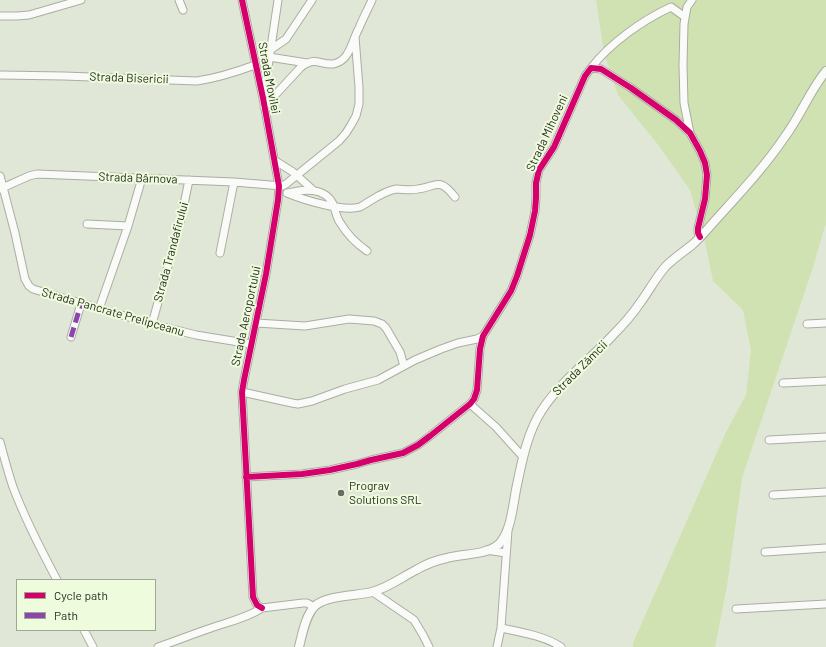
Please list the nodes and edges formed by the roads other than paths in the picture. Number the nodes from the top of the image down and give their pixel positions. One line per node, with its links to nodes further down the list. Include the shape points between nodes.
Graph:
1 (82, 0): 8 (street)
2 (179, 0): 9 (street)
3 (242, 0): 16 (street, Strada Movilei)
4 (278, 0): 13 (street)
5 (312, 0): 13 (street, via 286,39)
6 (372, 0): 12 (street)
7 (692, 0): 11 (street)
8 (68, 2): 10 (street, via 29,15)
9 (183, 10)
10 (0, 16)
11 (685, 17): 17 (street, Strada Mihoveni, via 671,7 655,14 611,46); 22 (street, via 684,103)
12 (355, 37): 15 (street, via 346,57 341,61 334,64 313,61); 24 (street, via 359,87 356,116 339,141)
13 (270, 50): 14 (street)
14 (269, 57): 15 (street); 20 (street)
15 (306, 63): 21 (street)
16 (256, 65): 19 (street, Strada Bisericii, via 197,81); 20 (street, Strada Movilei)
17 (591, 68): 22 (street, via 601,69 630,88); 46 (street, Strada Mihoveni, via 554,147 539,170 530,235 515,281)
18 (826, 71): 37 (main road, Strada Zămcii, via 773,154)
19 (0, 75)
20 (263, 98): 21 (street, Strada Movilei)
21 (264, 107): 23 (street, Strada Movilei)
22 (690, 133): 37 (street, via 700,151 707,175 698,228)
23 (274, 160): 24 (street); 30 (street, Strada Aeroportului)
24 (297, 175): 30 (street); 31 (street)
25 (0, 176): 29 (street, Strada Pancrate Prelipceanu)
26 (142, 178): 27 (street, Strada Bârnova); 29 (street, Strada Bârnova, via 37,174); 36 (street)
27 (188, 180): 28 (street, Strada Bârnova); 44 (street, Strada Trandafirului, via 181,219)
28 (234, 182): 30 (street, Strada Bârnova); 39 (street)
29 (1, 188): 40 (street, Strada Pancrate Prelipceanu, via 27,284 36,291)
30 (279, 189): 32 (street); 42 (street, Strada Aeroportului)
31 (313, 190): 32 (street); 34 (street, via 323,193)
32 (287, 194): 34 (street)
33 (456, 197): 34 (street, via 446,186 435,184 419,189 395,189 355,209)
34 (334, 206): 38 (street, via 341,226)
35 (87, 224): 36 (street)
36 (128, 226): 41 (street)
37 (700, 237): 57 (main road, Strada Zămcii, via 667,265 624,324 550,398 533,426)
38 (367, 251)
39 (220, 253)
40 (81, 304): 41 (street, Strada Pancrate Prelipceanu); 47 (street)
41 (99, 309): 44 (street, Strada Pancrate Prelipceanu)
42 (256, 323): 48 (street, Strada Aeroportului); 49 (street, Strada Aeroportului, via 305,326 349,319 374,321 386,328 400,352)
43 (826, 323): 45 (street)
44 (152, 324): 48 (street, Strada Pancrate Prelipceanu, via 196,335)
45 (807, 324)
46 (483, 336): 49 (street, via 441,349); 53 (street, via 478,390)
47 (71, 337)
48 (251, 344): 52 (street, Strada Aeroportului)
49 (404, 366): 52 (street, via 378,380 298,404)
50 (826, 381): 51 (street)
51 (783, 383)
52 (242, 392): 58 (street, Strada Aeroportului)
53 (470, 404): 57 (street, via 496,427); 58 (street, via 418,445 403,453 330,470)
54 (826, 437): 55 (street)
55 (769, 440)
56 (0, 442): 66 (street, via 13,487)
57 (523, 457): 61 (main road, Strada Zămcii)
58 (246, 477): 70 (street, Strada Aeroportului, via 253,597)
59 (826, 492): 60 (street)
60 (773, 495)
61 (509, 527): 63 (main road, Strada Zămcii, via 498,545); 65 (street, Strada Zămcii)
62 (826, 548): 64 (street)
63 (486, 550): 65 (street); 67 (main road, Strada Zămcii, via 431,563)
64 (765, 552)
65 (506, 553): 72 (street, Strada Zămcii)
66 (56, 579)
67 (373, 592): 69 (main road, Strada Zămcii, via 329,599); 77 (street, via 414,620)
68 (826, 604): 71 (street)
69 (314, 607): 70 (street, via 303,603); 76 (main road, via 309,614)
70 (262, 608): 75 (street, via 248,616)
71 (736, 609)
72 (501, 628): 78 (street, Strada Zămcii); 79 (street, via 539,638)
73 (85, 631): 74 (street)
74 (93, 647)
75 (158, 647)
76 (299, 647)
77 (429, 647)
78 (498, 647)
79 (560, 647)

